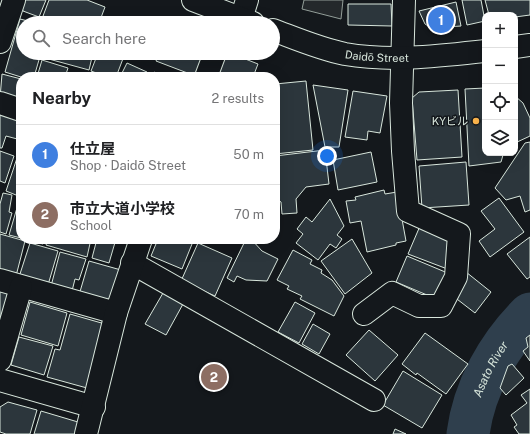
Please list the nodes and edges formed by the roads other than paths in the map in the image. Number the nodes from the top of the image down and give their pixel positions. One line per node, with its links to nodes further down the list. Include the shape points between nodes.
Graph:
1 (14, 0): 6 (street)
2 (193, 0): 4 (street)
3 (404, 0): 10 (street)
4 (240, 16)
5 (280, 33): 10 (street, Daidō Street, via 341,53)
6 (1, 37)
7 (530, 45): 8 (street)
8 (518, 47)
9 (482, 51): 10 (street, Daidō Street)
10 (402, 58): 20 (street, via 403,151 408,211 459,234 456,277 441,306 419,306 392,293)
11 (212, 60): 12 (street)
12 (208, 72)
13 (0, 104): 14 (street)
14 (16, 109)
15 (139, 244): 16 (street)
16 (132, 263): 19 (street); 23 (street)
17 (0, 280): 18 (street)
18 (21, 287): 19 (street); 21 (street)
19 (116, 312): 24 (street)
20 (364, 314)
21 (0, 360)
22 (0, 380): 24 (street)
23 (374, 400)
24 (94, 407): 25 (street)
25 (86, 434)

